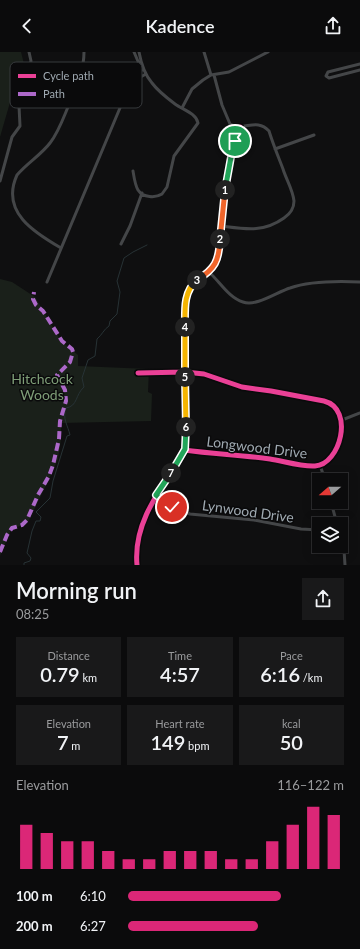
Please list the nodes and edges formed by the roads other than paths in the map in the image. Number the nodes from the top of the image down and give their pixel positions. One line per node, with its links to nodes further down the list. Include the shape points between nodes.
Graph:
1 (29, 52): 8 (street)
2 (84, 52): 9 (street)
3 (134, 52): 10 (street)
4 (139, 52): 12 (street)
5 (204, 52): 18 (street)
6 (268, 52): 7 (street)
7 (263, 53): 18 (street, via 228,72)
8 (31, 62)
9 (83, 62)
10 (138, 62)
11 (142, 62): 16 (street)
12 (142, 62)
13 (360, 64): 15 (street, via 328,72 326,76 329,78)
14 (142, 69): 16 (street)
15 (360, 70)
16 (145, 73): 17 (street); 22 (street, via 157,90)
17 (142, 75)
18 (213, 75): 22 (street, via 192,90); 23 (street, via 227,119 233,126)
19 (19, 108): 27 (street, via 20,126 12,137)
20 (67, 108): 29 (street, via 54,139 18,174)
21 (119, 108): 33 (street)
22 (182, 108): 28 (street, via 197,119 198,125 173,159 165,192 155,197)
23 (240, 127): 25 (street, via 255,124 265,128 269,131); 31 (street, via 228,169)
24 (314, 135): 25 (street)
25 (276, 149): 31 (street, via 294,198 290,214 264,228)
26 (133, 171): 28 (street, via 137,188)
27 (0, 181)
28 (142, 193): 32 (street)
29 (8, 194)
30 (15, 217): 33 (street)
31 (222, 226): 34 (street, via 218,258)
32 (121, 244)
33 (61, 248): 35 (street)
34 (209, 272): 36 (street, via 230,294 246,303 256,302 300,285); 37 (street, via 195,282 186,295)
35 (47, 282)
36 (360, 282)
37 (185, 372): 38 (street); 40 (street, via 209,375 242,387 330,402); 41 (street)
38 (138, 373)
39 (360, 413): 40 (street)
40 (342, 420): 42 (street, Longwood Drive, via 342,429 333,455)
41 (184, 450): 42 (street, Longwood Drive, via 310,466); 44 (street)
42 (320, 465): 43 (street)
43 (323, 473)
44 (156, 495): 45 (street, Lynwood Drive, via 176,509 190,514); 47 (street, via 146,514 140,535)
45 (312, 530)
46 (345, 553): 48 (street)
47 (137, 565)
48 (345, 565)

